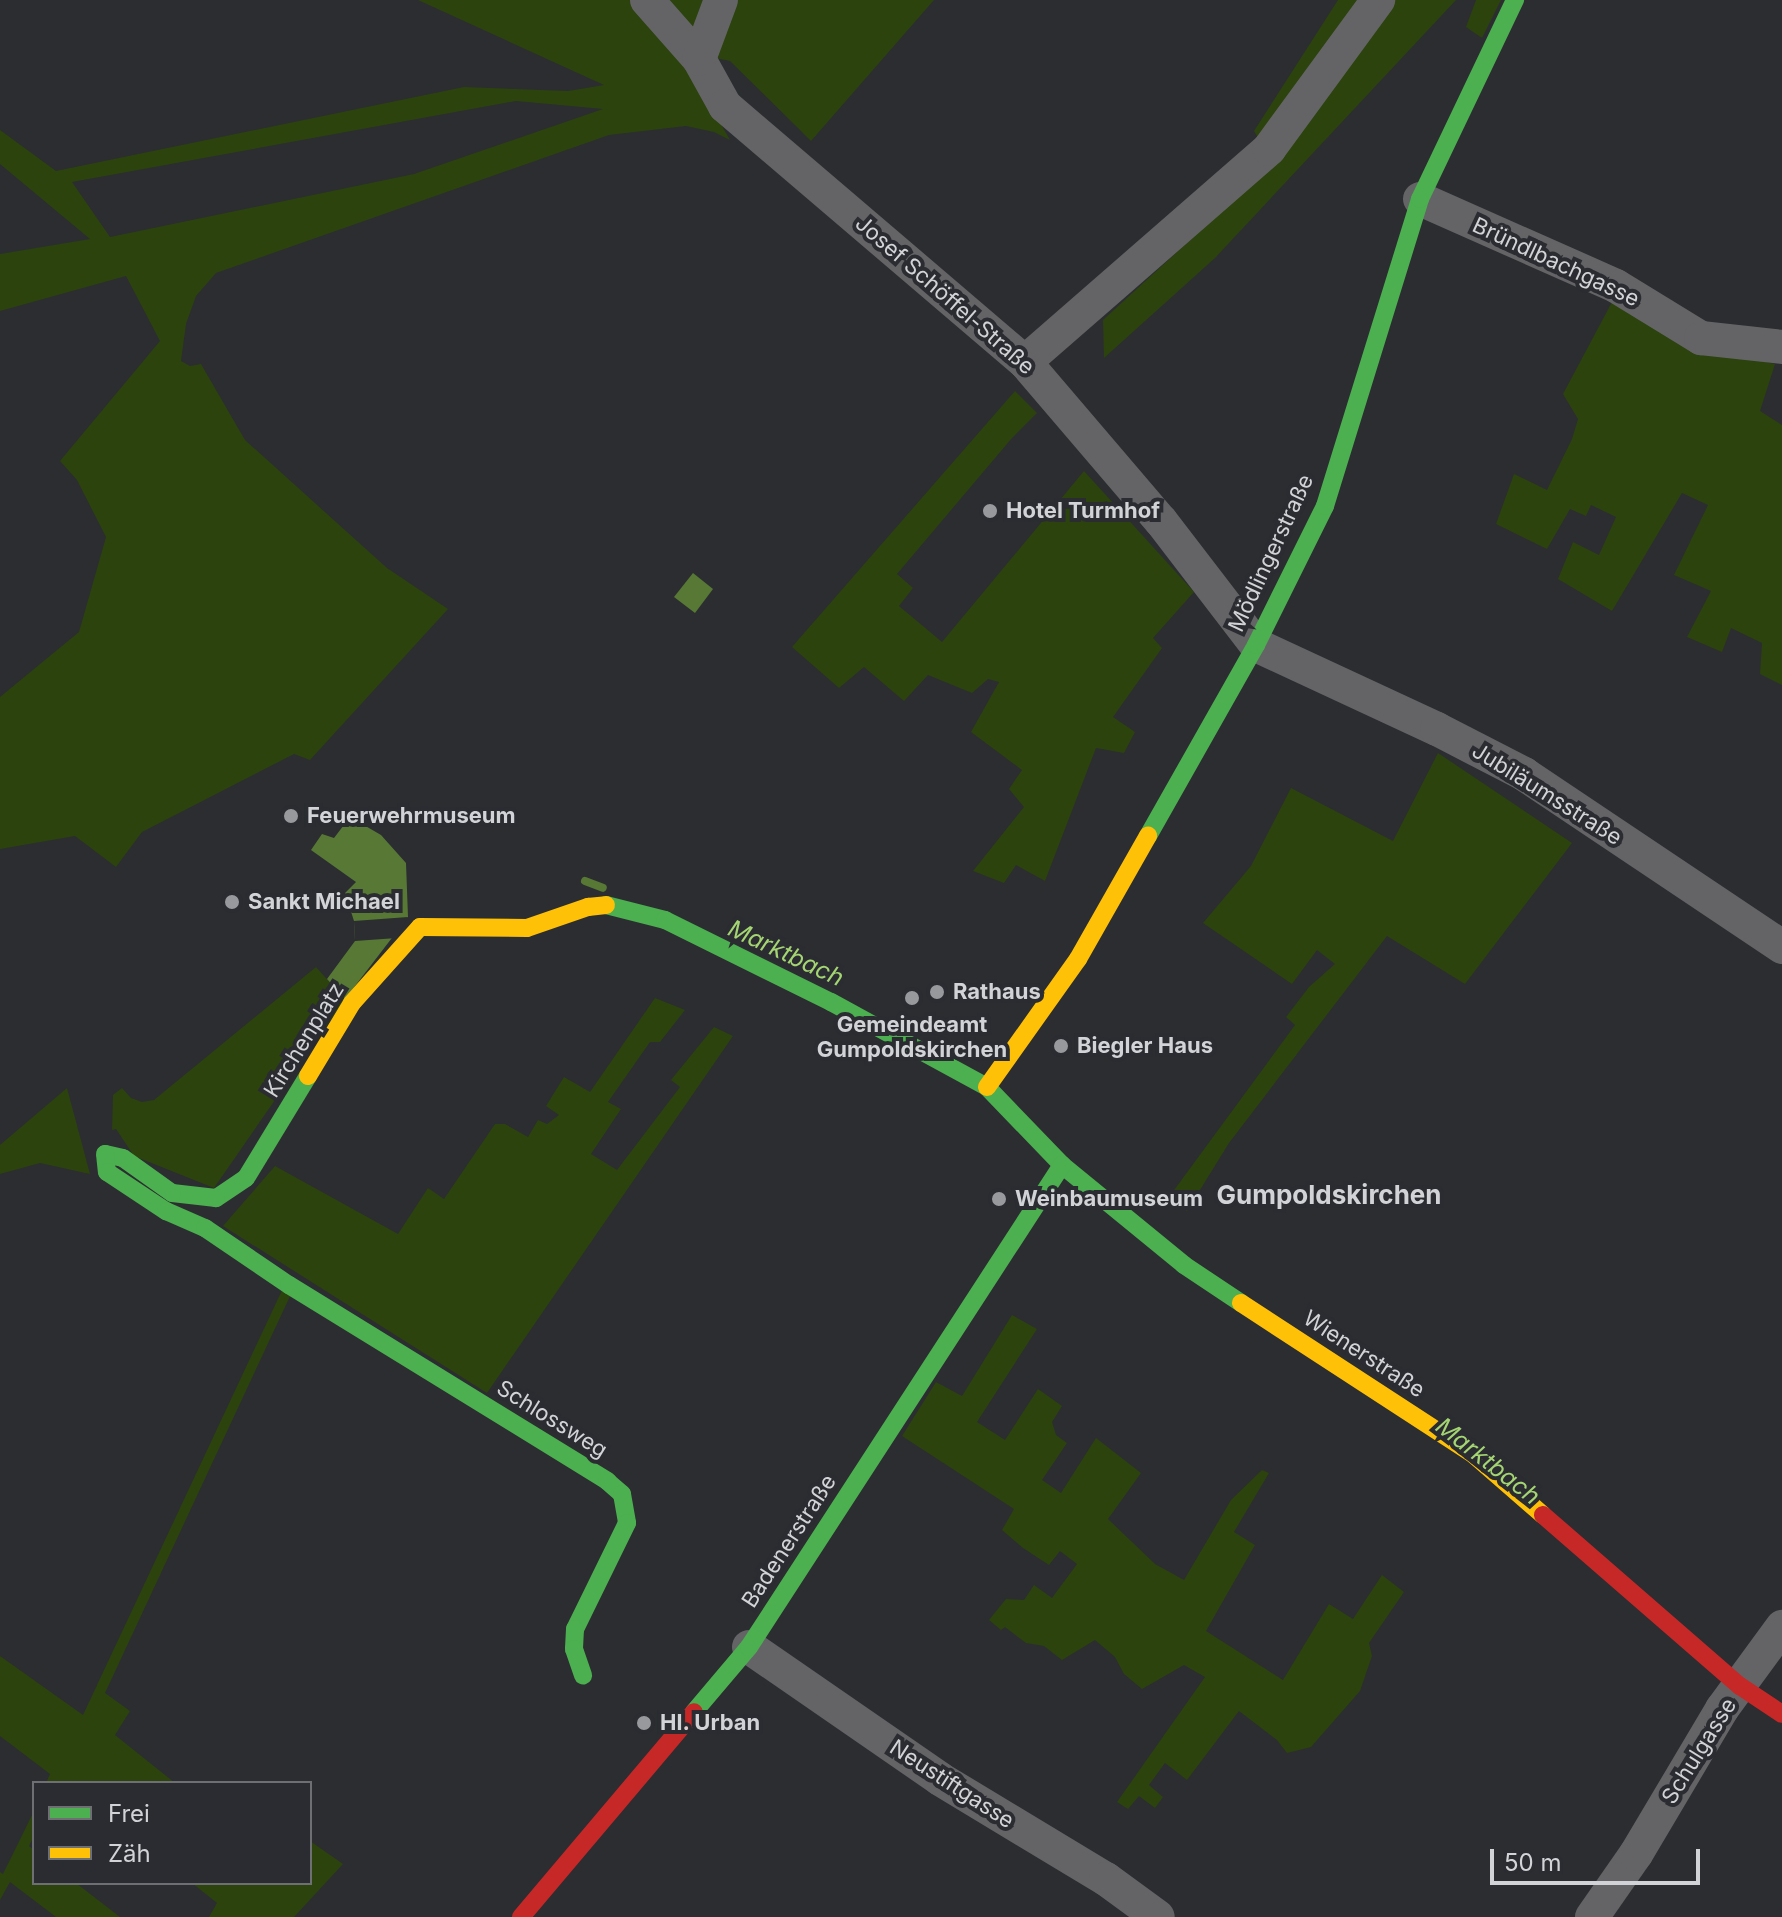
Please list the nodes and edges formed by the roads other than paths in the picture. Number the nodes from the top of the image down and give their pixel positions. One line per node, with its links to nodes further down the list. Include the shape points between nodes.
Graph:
1 (647, 0): 5 (street, Josef Schöffel-Straße)
2 (721, 0): 5 (street)
3 (1378, 0): 8 (street, via 1269,149)
4 (1515, 0): 6 (street, Mödlingerstraße)
5 (699, 59): 8 (street, Josef Schöffel-Straße, via 725,106)
6 (1420, 199): 7 (street, Bründlbachgasse, via 1616,286 1701,338); 9 (street, Mödlingerstraße, via 1325,506)
7 (1782, 347)
8 (1025, 362): 9 (street, Josef Schöffel-Straße, via 1161,521)
9 (1256, 645): 11 (street, Jubiläumsstraße, via 1524,774); 12 (street, Mödlingerstraße, via 1078,959)
10 (613, 904): 12 (street, Wienerstraße, via 665,920); 13 (street, Kirchenplatz, via 527,928 420,927 352,1003 246,1178 216,1198 172,1193 123,1158)
11 (1782, 947)
12 (987, 1087): 14 (street, Wienerstraße)
13 (105, 1154): 17 (street, Schlossweg, via 107,1172 166,1211 205,1228 622,1494 627,1523 575,1629 574,1649)
14 (1062, 1165): 16 (street, Badenerstraße); 18 (street, Wienerstraße, via 1184,1265 1474,1455)
15 (1782, 1627): 18 (street, Schulgasse)
16 (749, 1647): 20 (street, Badenerstraße); 21 (street, Neustiftgasse, via 940,1779 1106,1879)
17 (583, 1675)
18 (1740, 1686): 19 (street, Wienerstraße); 22 (street, Schulgasse)
19 (1782, 1714)
20 (523, 1916)
21 (1158, 1917)
22 (1592, 1917)

